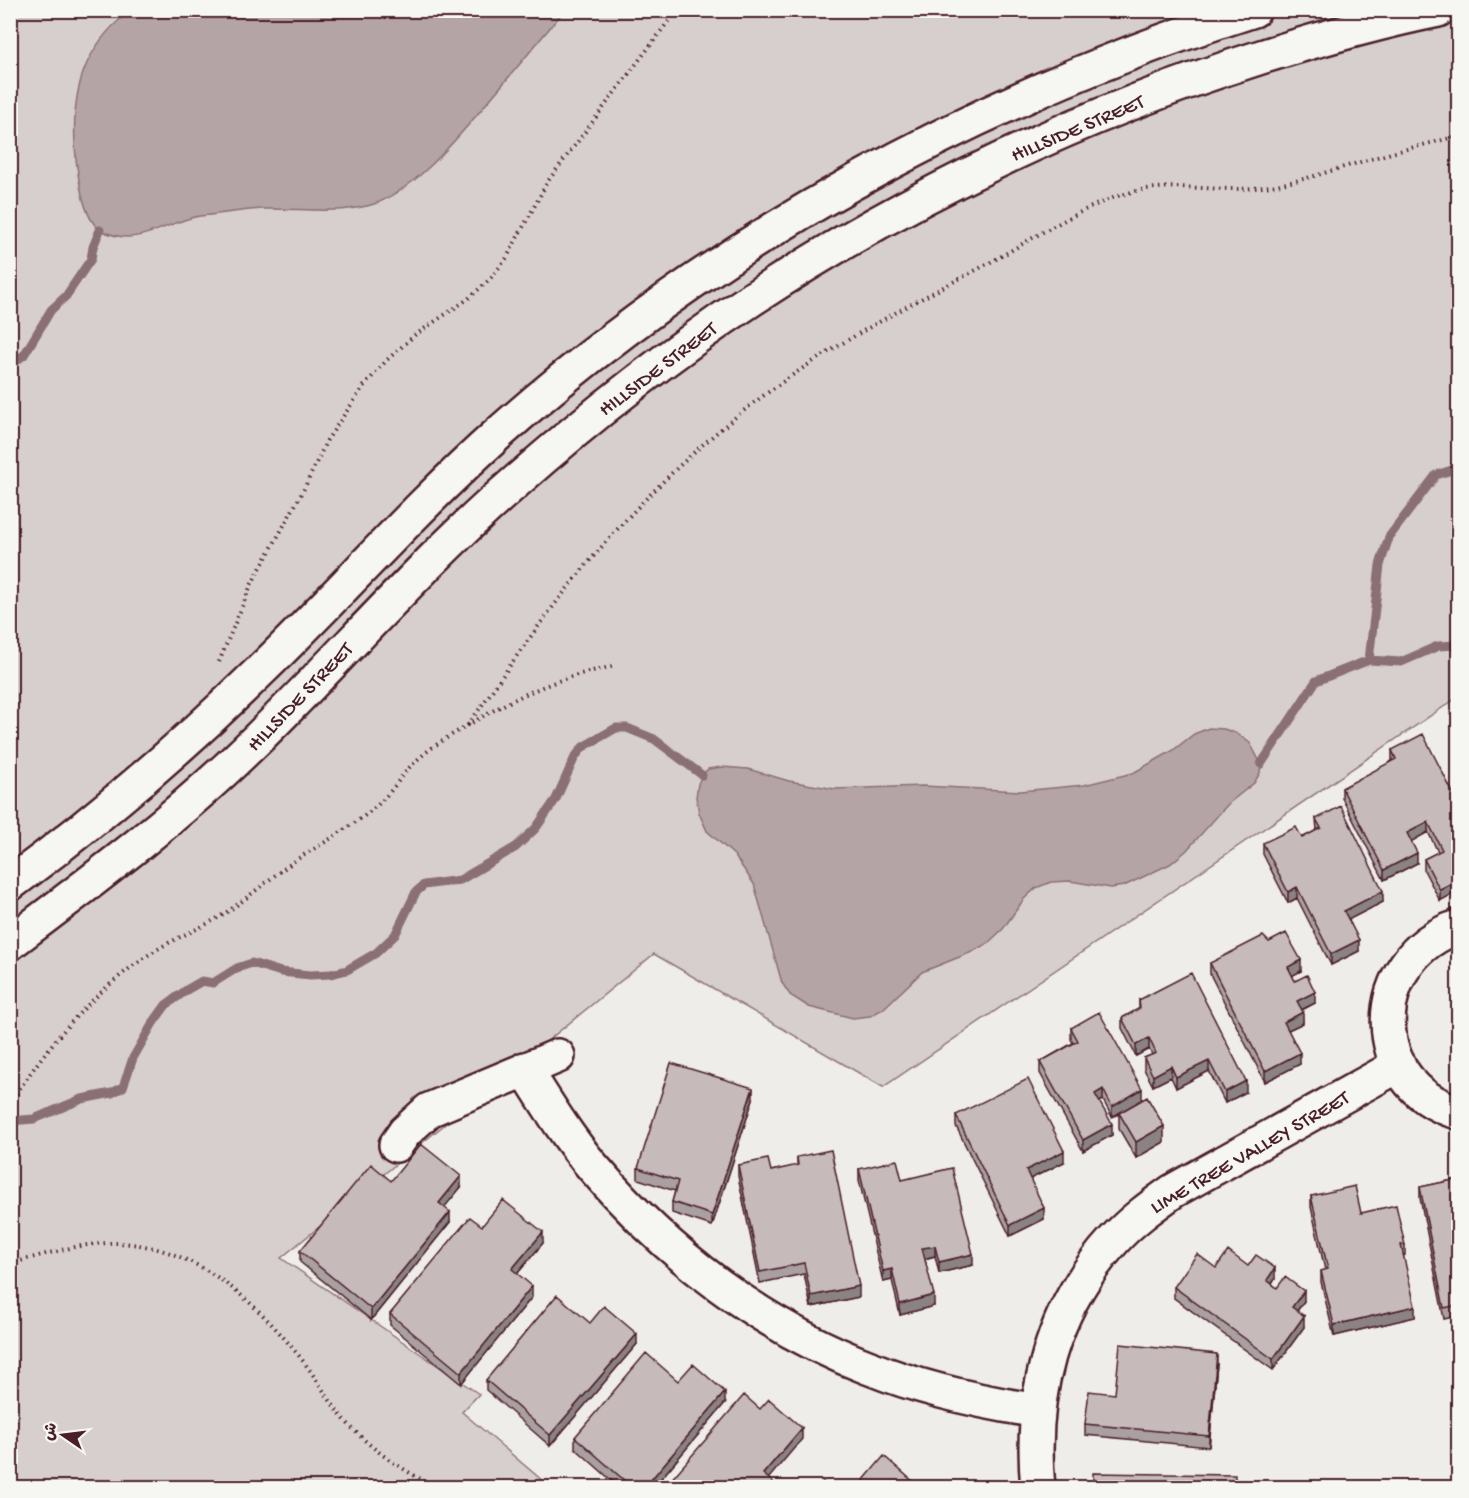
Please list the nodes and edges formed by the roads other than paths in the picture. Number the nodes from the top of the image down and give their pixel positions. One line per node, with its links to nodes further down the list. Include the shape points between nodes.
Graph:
1 (1254, 10): 3 (street, via 1122,56 906,154 783,224 665,301 500,433 186,741)
2 (1438, 10): 5 (street, HILLSIDE STREET, via 1308,42 1114,109 928,196 751,299 667,358 508,488 434,557 254,743 197,796)
3 (10, 884)
4 (1458, 927): 7 (street, via 1425,943 1397,978 1388,1022)
5 (10, 943)
6 (558, 1056): 8 (street)
7 (1399, 1065): 9 (street, via 1428,1098); 11 (street, LIME TREE VALLEY STREET, via 1173,1191 1142,1213 1089,1271 1069,1305 1053,1341)
8 (525, 1069): 10 (street, via 429,1110); 11 (street, via 556,1119 630,1208 672,1248 756,1310 817,1345 870,1368 958,1396)
9 (1458, 1112)
10 (396, 1145)
11 (1038, 1411): 12 (street, LIME TREE VALLEY STREET)
12 (1038, 1488)

